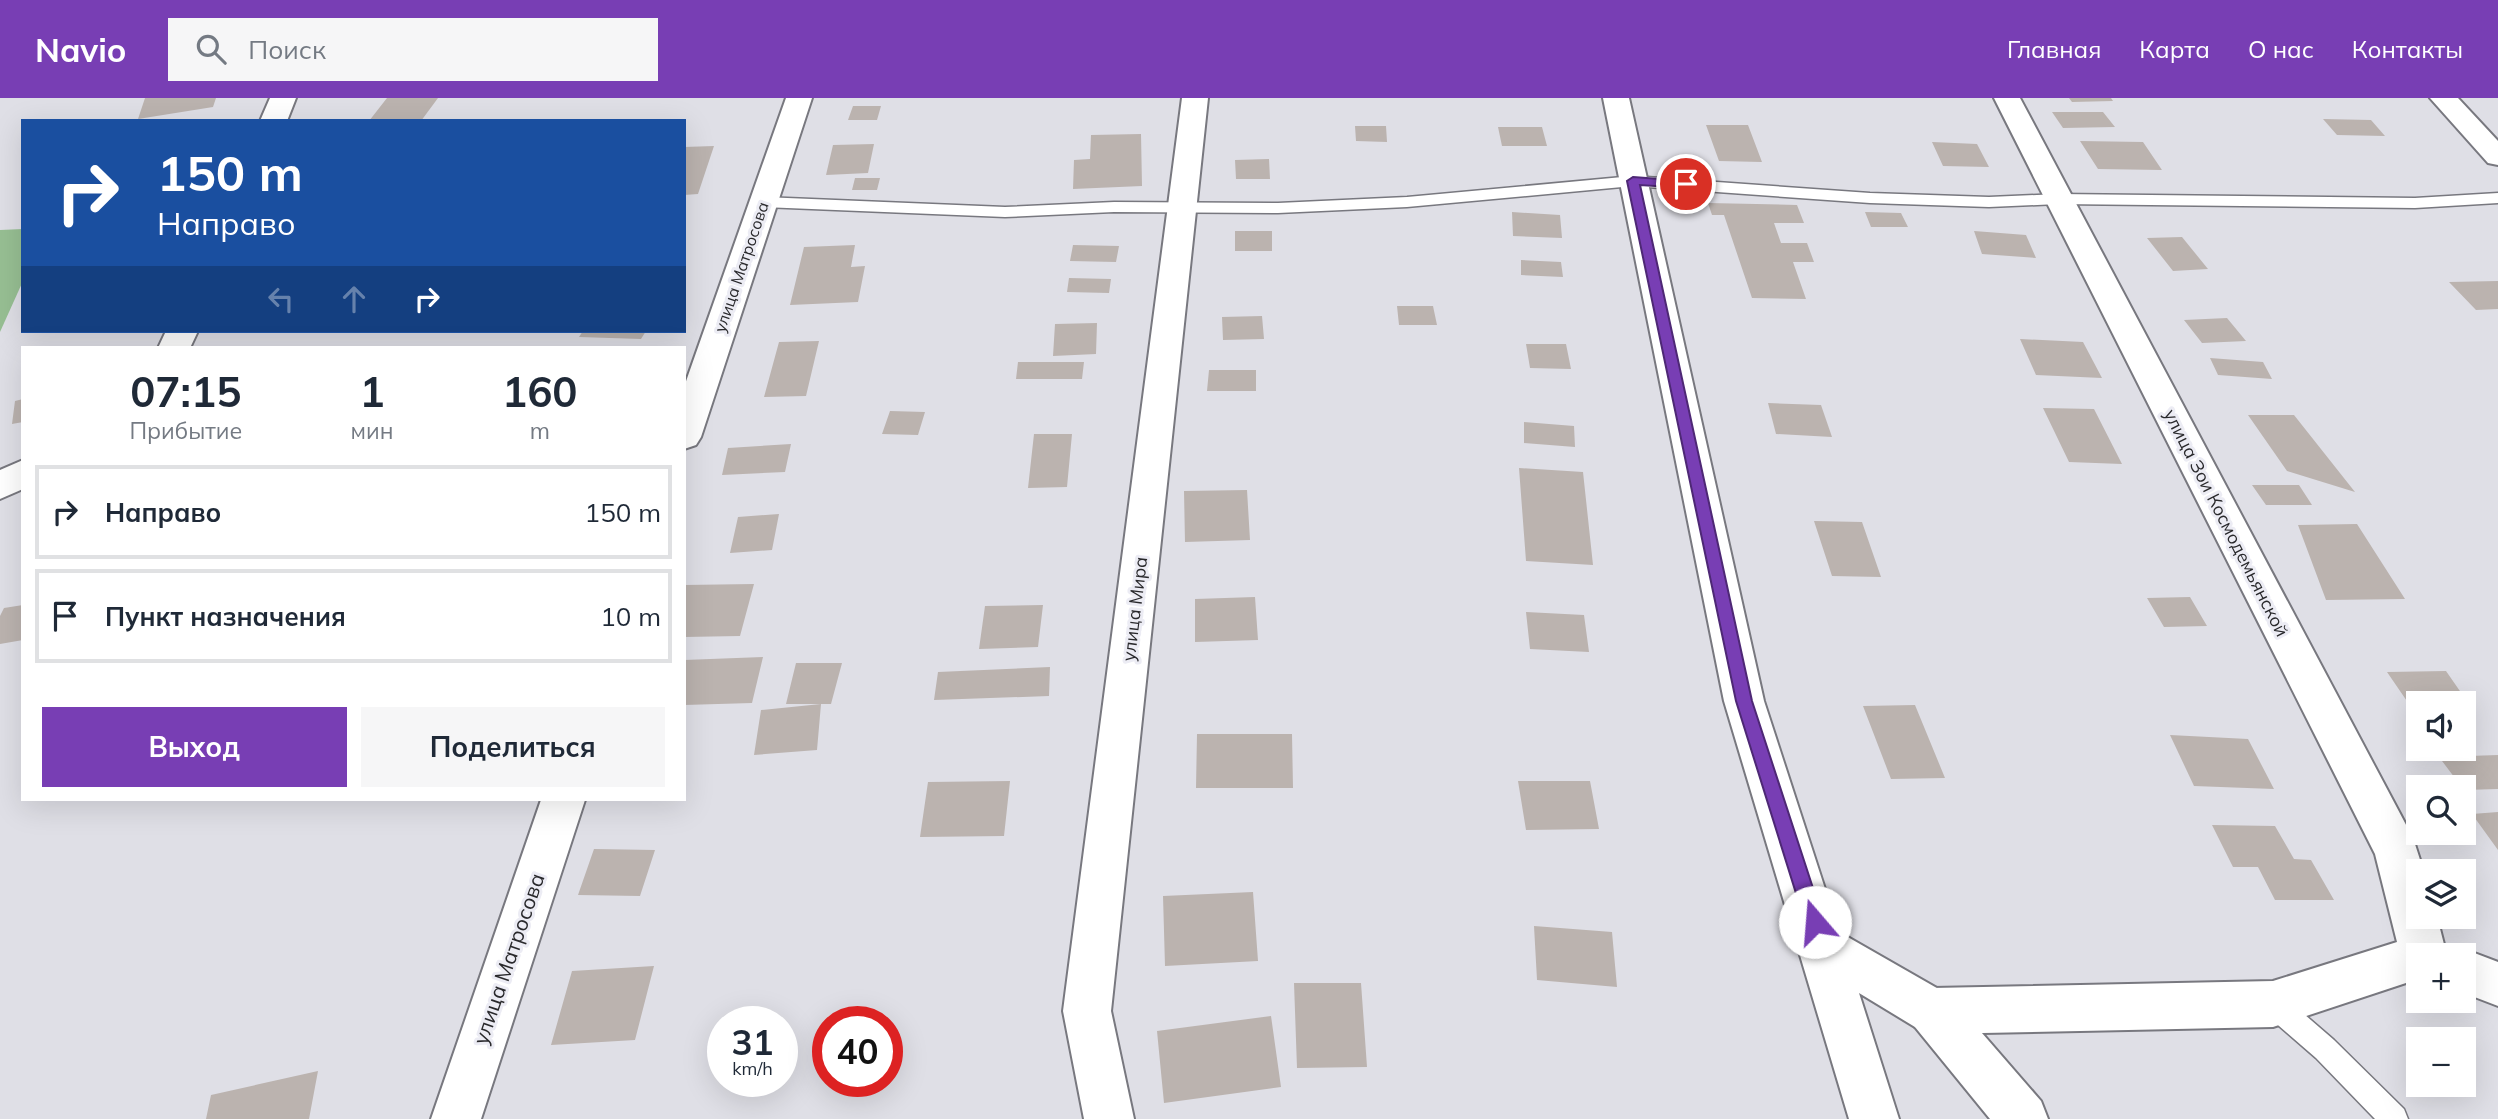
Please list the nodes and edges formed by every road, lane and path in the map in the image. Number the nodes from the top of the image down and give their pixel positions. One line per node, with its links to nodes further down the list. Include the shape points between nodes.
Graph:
1 (283, 98): 7 (street)
2 (799, 98): 12 (street, улица Матросова)
3 (1195, 98): 13 (street, улица Мира)
4 (1616, 98): 9 (street)
5 (2007, 98): 11 (street, улица Зои Космодемьянской)
6 (2443, 98): 8 (street)
7 (274, 119)
8 (2498, 157)
9 (1633, 181): 11 (lane, via 1870,198); 13 (lane, via 1407,202 1278,208); 19 (street, via 1744,701)
10 (2498, 198): 11 (lane, via 2415,203)
11 (2058, 199): 18 (street, улица Зои Космодемьянской, via 2397,852)
12 (763, 202): 13 (lane, via 1005,212); 14 (street, улица Матросова)
13 (1183, 206): 26 (street, улица Мира, via 1087,1011)
14 (686, 431)
15 (21, 473): 16 (street)
16 (0, 486)
17 (563, 801): 25 (street, улица Матросова)
18 (2421, 943)
19 (1823, 947): 24 (street); 27 (street)
20 (2406, 961): 23 (street)
21 (2476, 976): 22 (street)
22 (2498, 984)
23 (2273, 1004): 24 (street); 29 (lane)
24 (1932, 1011): 28 (street)
25 (456, 1119)
26 (1109, 1119)
27 (1874, 1119)
28 (2023, 1119)
29 (2393, 1119)

